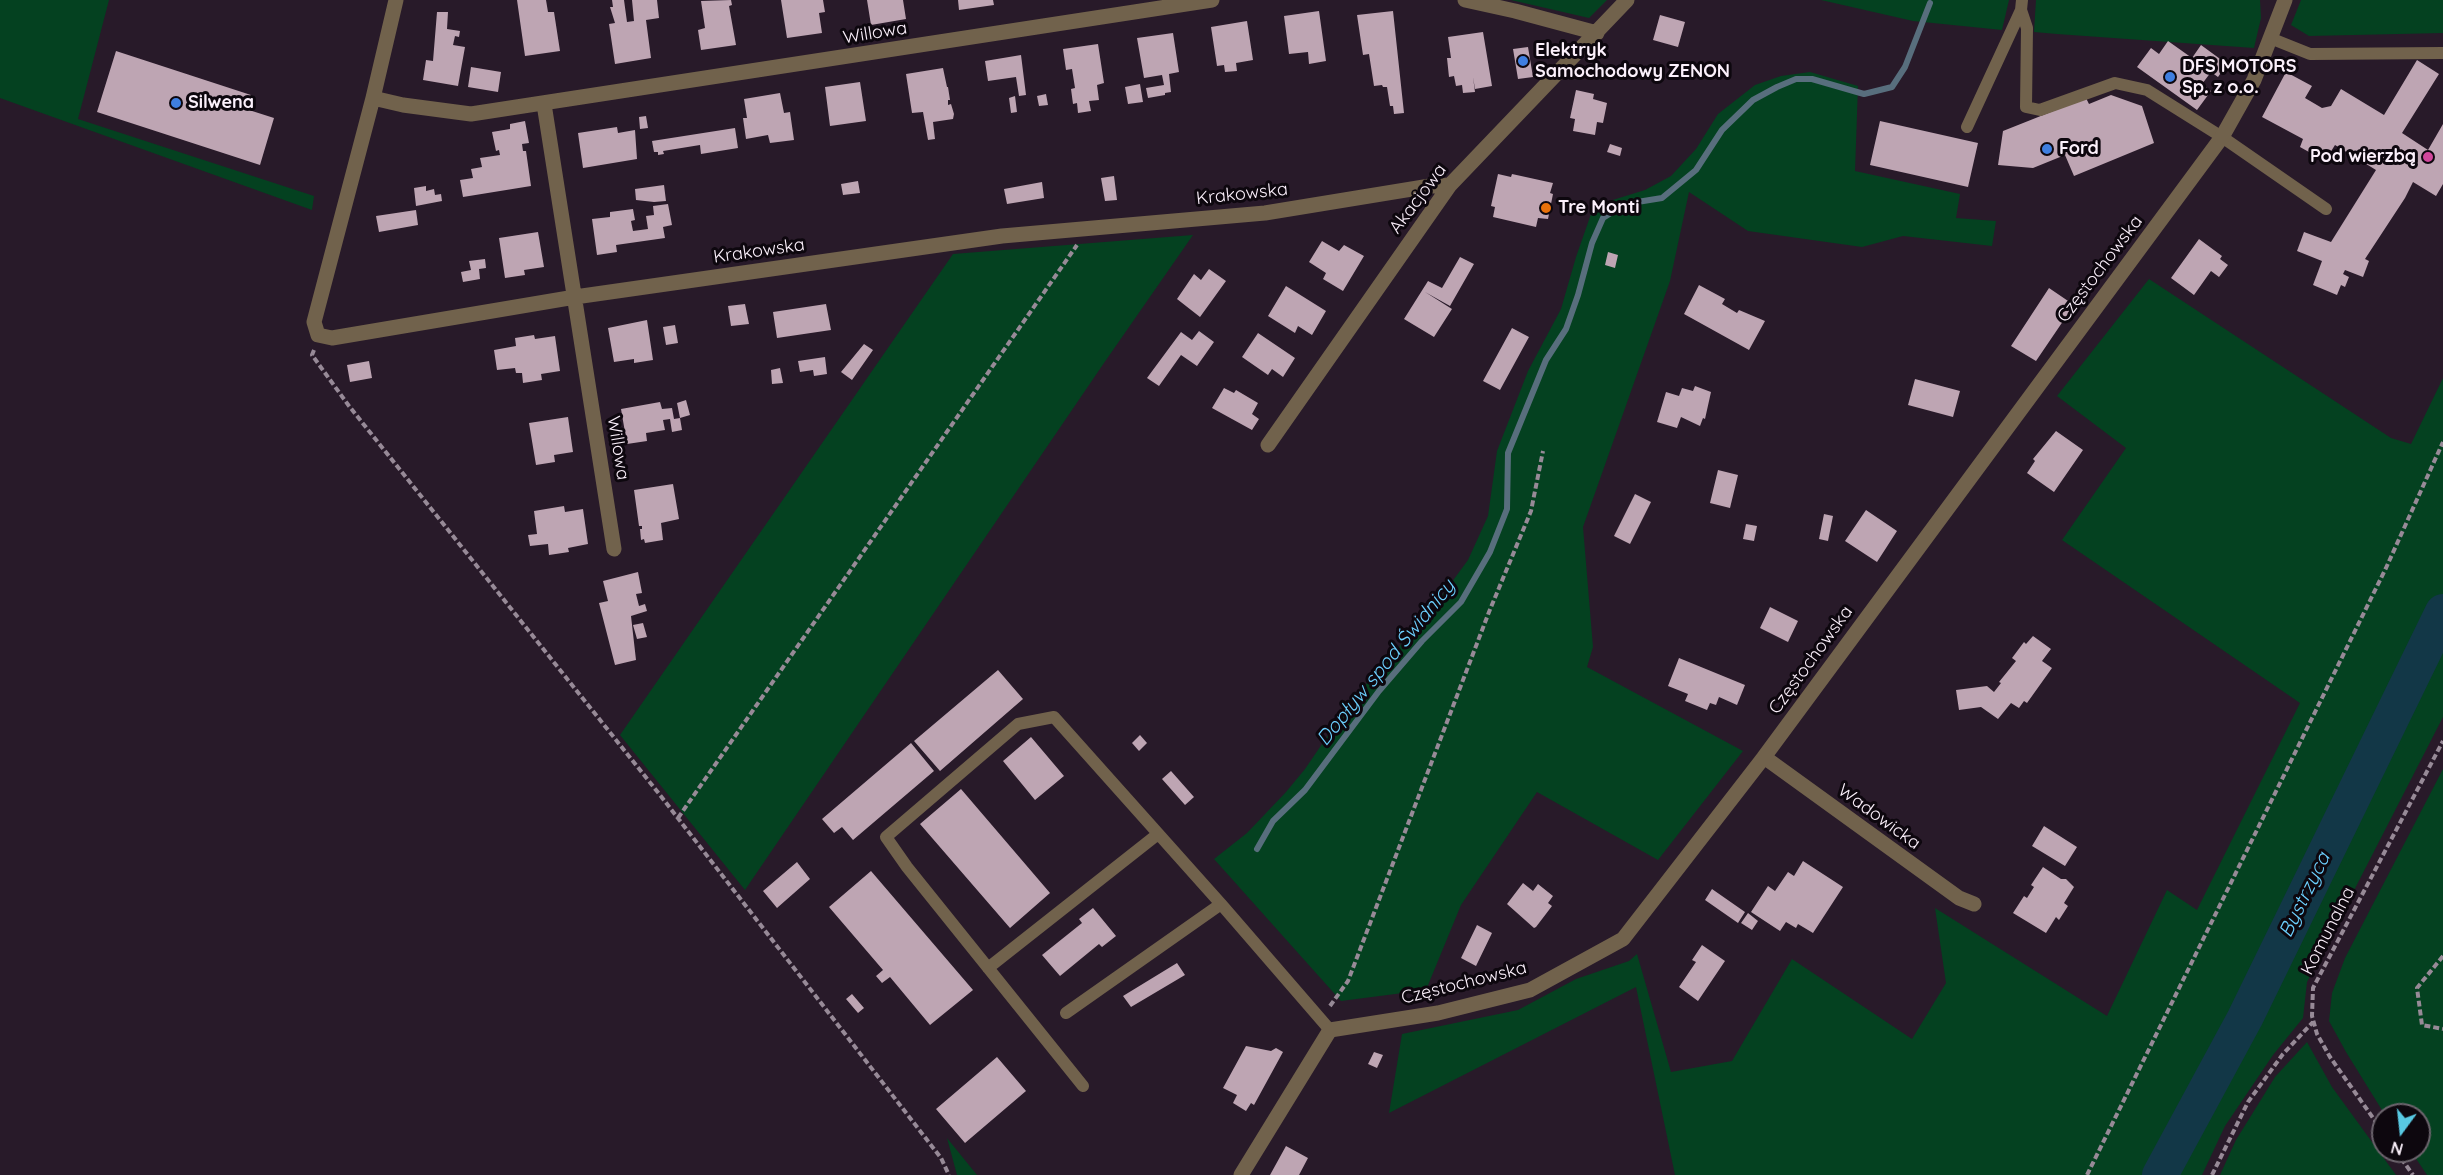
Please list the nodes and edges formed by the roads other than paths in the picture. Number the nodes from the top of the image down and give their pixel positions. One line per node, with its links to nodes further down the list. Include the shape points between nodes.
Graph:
1 (396, 0): 10 (street)
2 (1212, 0): 11 (street, Willowa)
3 (1465, 0): 7 (street)
4 (1627, 0): 7 (street, Akacjowa)
5 (2285, 0): 8 (street, Częstochowska)
6 (2021, 5): 12 (lane); 13 (lane, via 2027,28 2026,108 2040,110 2115,83 2147,90)
7 (1597, 33): 14 (street, Akacjowa)
8 (2271, 38): 9 (lane, via 2310,54); 13 (street, Częstochowska, via 2254,80)
9 (2443, 53)
10 (373, 98): 11 (street, Willowa, via 471,114); 16 (street, Krakowska, via 314,322 318,335 332,338)
11 (544, 104): 16 (street, Willowa)
12 (1967, 127)
13 (2222, 137): 15 (lane); 19 (street, Częstochowska)
14 (1449, 185): 16 (street, Krakowska, via 1265,213 1002,236); 17 (street, Akacjowa)
15 (2326, 209)
16 (575, 297): 18 (street, Willowa)
17 (1268, 445)
18 (614, 549)
19 (1764, 757): 22 (street, Wadowicka, via 1959,898); 25 (street, Częstochowska, via 1623,939 1530,990 1438,1013)
20 (1158, 834): 21 (lane); 23 (lane); 23 (lane, via 1054,717 1018,724 886,837)
21 (1221, 904): 24 (lane); 25 (lane)
22 (1974, 904)
23 (988, 968): 26 (lane)
24 (1066, 1013)
25 (1326, 1025): 27 (street)
26 (1083, 1086)
27 (1241, 1175)

